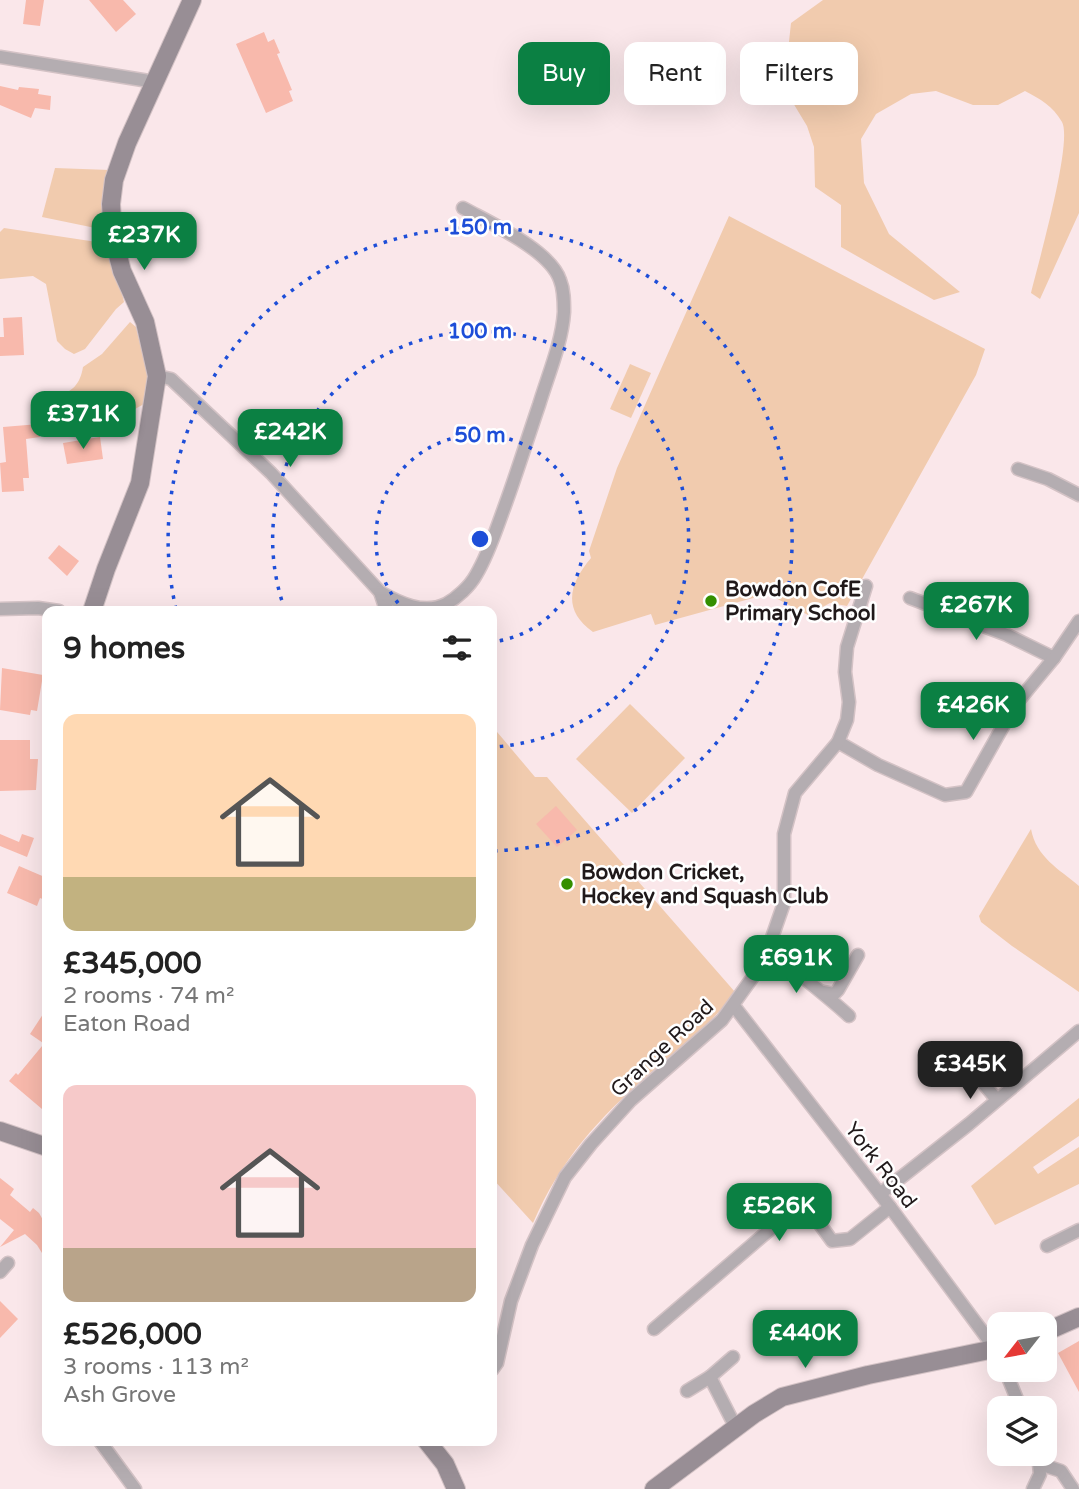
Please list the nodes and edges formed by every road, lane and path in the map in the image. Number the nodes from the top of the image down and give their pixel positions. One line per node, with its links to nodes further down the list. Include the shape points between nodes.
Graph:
1 (192, 0): 3 (main road)
2 (0, 57): 3 (street)
3 (155, 82): 5 (main road, via 114,180 111,227 122,271 145,322)
4 (463, 208): 14 (street, via 552,264 560,279 564,314 487,555 475,578)
5 (157, 376): 9 (street, via 171,379 271,473); 11 (main road, via 140,483)
6 (1018, 468): 7 (street)
7 (1079, 495)
8 (866, 586): 19 (street, Grange Road, via 847,648 849,702)
9 (380, 592): 12 (street); 13 (street)
10 (911, 598): 18 (street)
11 (94, 606)
12 (385, 606)
13 (411, 606)
14 (440, 606)
15 (42, 609): 16 (street)
16 (0, 610)
17 (1079, 621): 18 (street)
18 (1054, 658): 19 (street, via 1016,705 966,792 945,794)
19 (838, 742): 20 (street, Grange Road, via 795,793 784,834 784,903)
20 (768, 946): 22 (street); 23 (street, Grange Road)
21 (859, 955): 22 (street, via 838,990)
22 (823, 992): 24 (street)
23 (734, 1006): 30 (street, York Road); 40 (street, Grange Road, via 710,1033 631,1100 565,1177 519,1279)
24 (849, 1016)
25 (1079, 1031): 27 (street)
26 (957, 1051): 27 (street)
27 (997, 1100): 30 (street)
28 (0, 1131): 29 (main road)
29 (42, 1145)
30 (880, 1194): 31 (street, York Road)
31 (890, 1207): 36 (street, via 850,1239 832,1241 811,1212 795,1212); 37 (street, York Road)
32 (1079, 1230): 33 (street)
33 (1047, 1246)
34 (1079, 1317): 35 (main road)
35 (1057, 1327)
36 (653, 1329)
37 (987, 1336)
38 (987, 1353): 43 (main road, via 794,1392)
39 (733, 1357): 41 (street)
40 (497, 1363)
41 (710, 1377): 42 (street); 43 (street)
42 (687, 1391)
43 (736, 1428): 50 (main road)
44 (103, 1446): 48 (street)
45 (434, 1446): 49 (main road)
46 (1039, 1466): 51 (street)
47 (1051, 1466): 52 (street)
48 (135, 1489)
49 (456, 1489)
50 (654, 1489)
51 (1033, 1489)
52 (1073, 1489)

